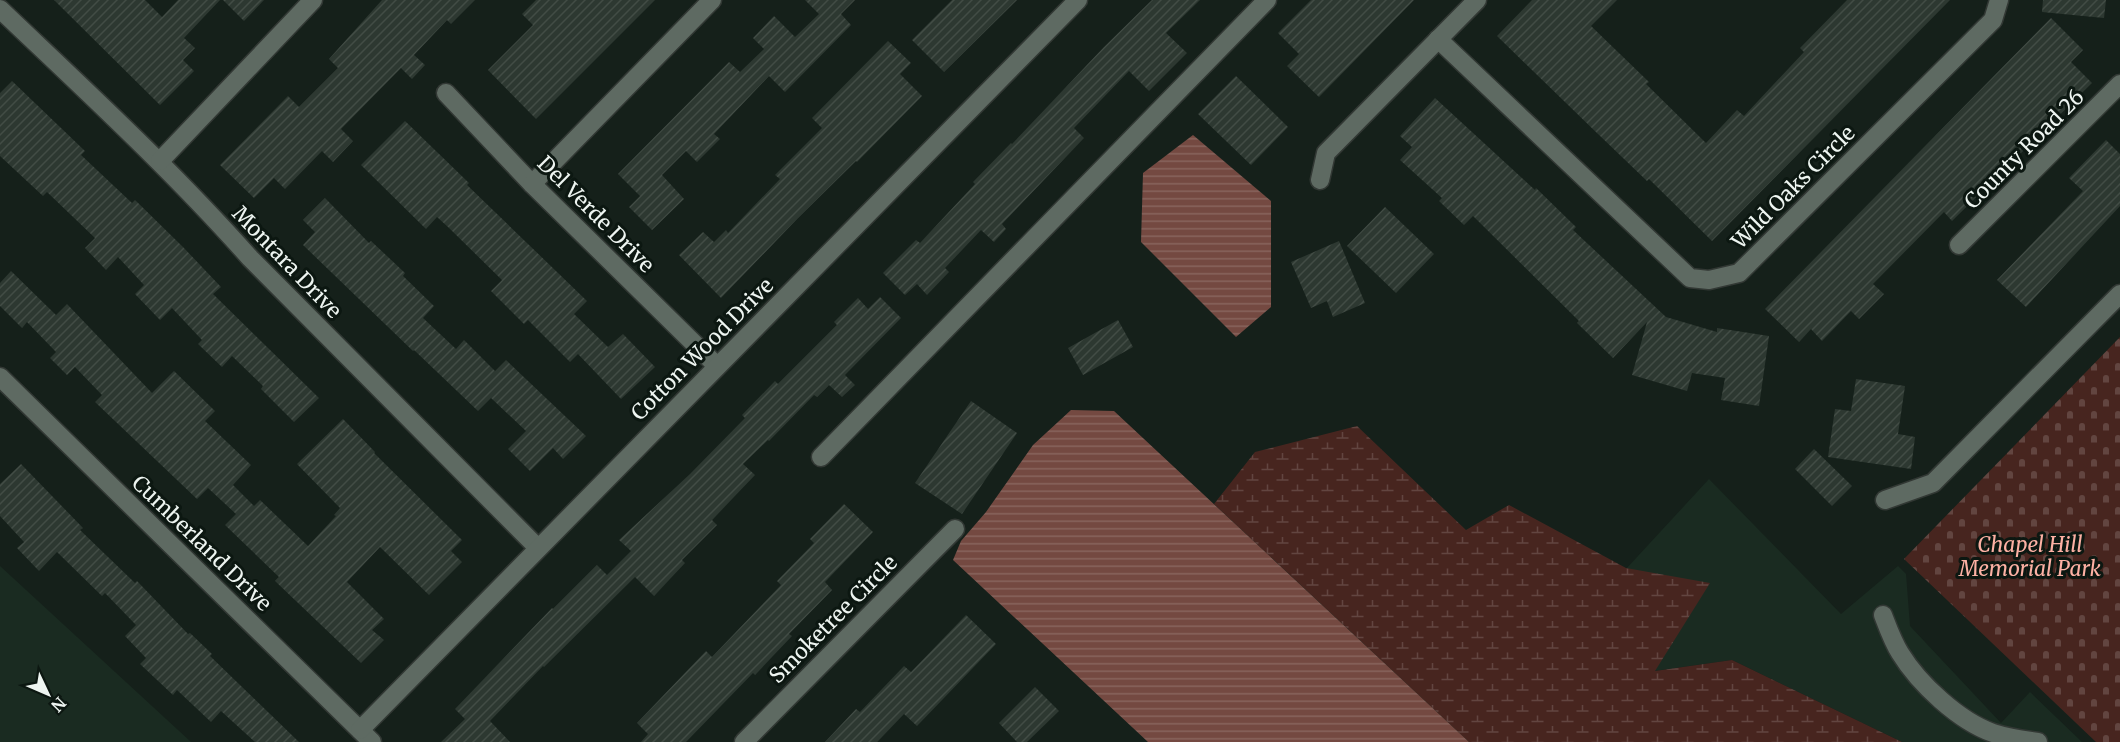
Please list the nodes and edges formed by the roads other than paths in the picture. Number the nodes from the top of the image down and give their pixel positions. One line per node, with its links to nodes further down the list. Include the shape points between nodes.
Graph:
1 (313, 0): 11 (street)
2 (712, 0): 13 (street)
3 (1078, 0): 16 (street, Cotton Wood Drive)
4 (1267, 0): 18 (street)
5 (1476, 0): 8 (street)
6 (1999, 0): 8 (street, Wild Oaks Circle, via 1993,20 1739,273 1709,280 1690,278)
7 (0, 9): 11 (street, Montara Drive)
8 (1438, 39): 12 (street, via 1326,153)
9 (2120, 84): 14 (street, County Road 26)
10 (446, 93): 13 (street, Del Verde Drive)
11 (160, 161): 21 (street, Montara Drive, via 250,258)
12 (1320, 180)
13 (532, 184): 16 (street, Del Verde Drive)
14 (1959, 245)
15 (2120, 294): 19 (street, via 1933,483)
16 (717, 366): 21 (street, Cotton Wood Drive)
17 (0, 377): 23 (street, Cumberland Drive)
18 (821, 457)
19 (1885, 500)
20 (955, 529): 24 (street, Smoketree Circle)
21 (538, 548): 23 (street, Cotton Wood Drive)
22 (1883, 615): 25 (street, via 1899,652 1915,676 1964,718 1991,732)
23 (366, 736)
24 (744, 742)
25 (2038, 742)

